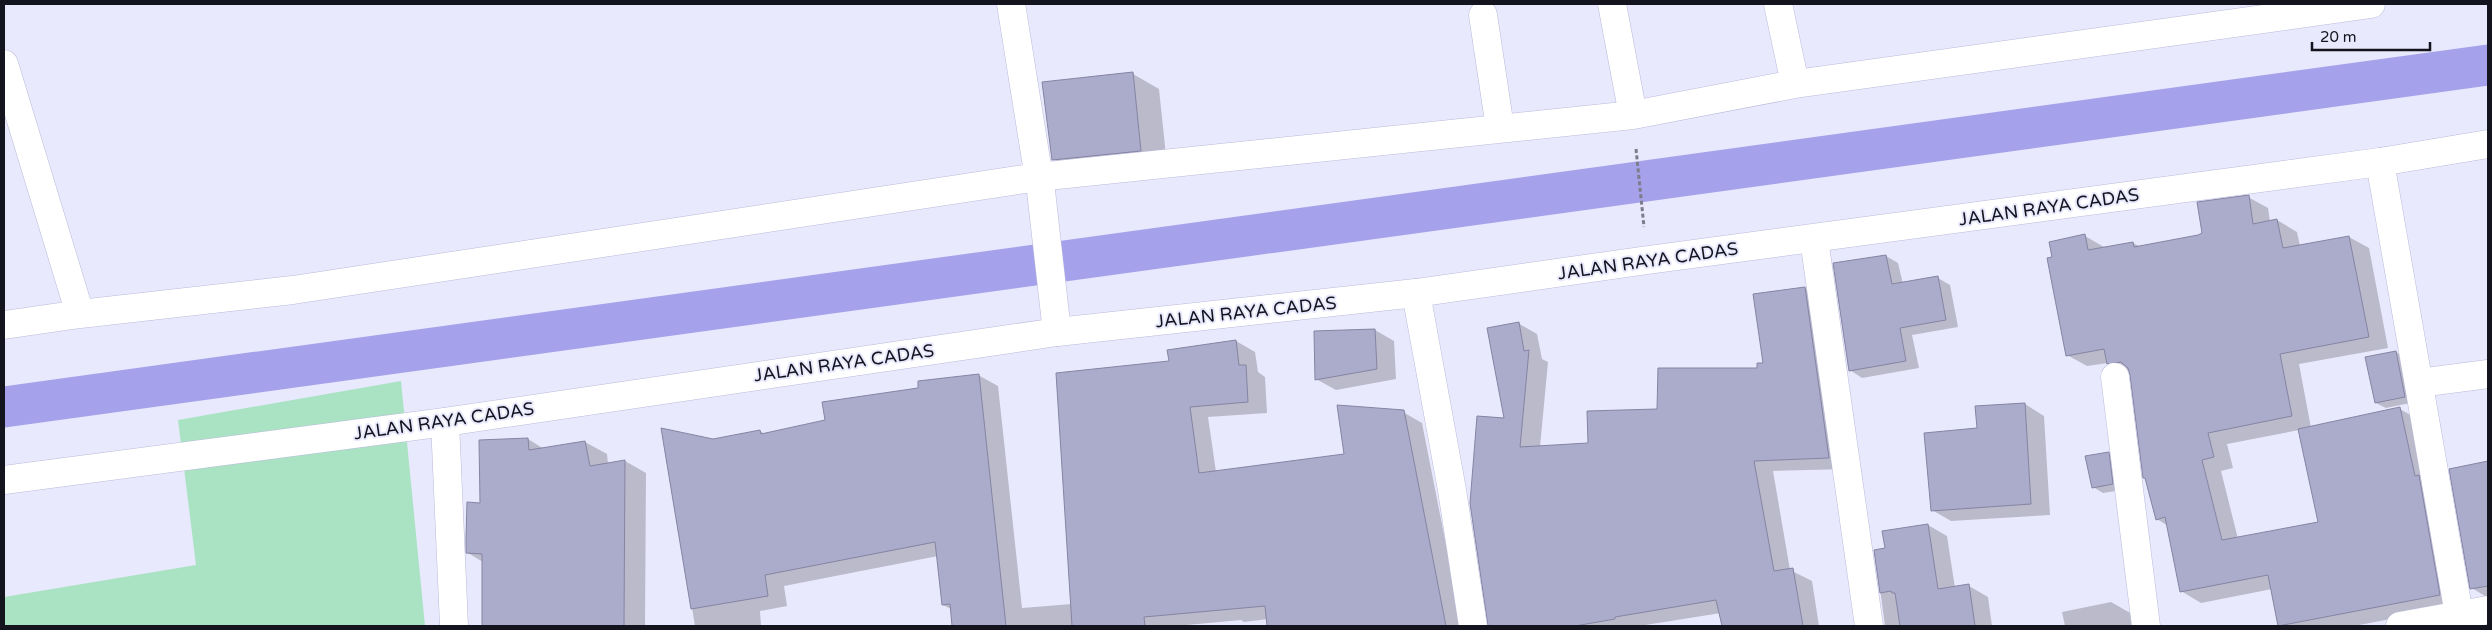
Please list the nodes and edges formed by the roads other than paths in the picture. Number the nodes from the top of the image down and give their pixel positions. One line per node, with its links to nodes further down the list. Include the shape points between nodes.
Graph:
1 (1012, 4): 12 (street)
2 (1612, 4): 8 (street)
3 (1778, 4): 7 (street)
4 (2371, 4): 7 (street)
5 (1483, 14): 9 (street)
6 (4, 64): 15 (street)
7 (1795, 84): 8 (street)
8 (1633, 115): 9 (street)
9 (1500, 128): 12 (street)
10 (2488, 144): 11 (street, JALAN RAYA CADAS)
11 (2380, 162): 13 (street, JALAN RAYA CADAS); 20 (street)
12 (1039, 184): 15 (street, via 293,290); 17 (street)
13 (1814, 239): 14 (street, JALAN RAYA CADAS); 27 (street)
14 (1416, 293): 17 (street, JALAN RAYA CADAS); 26 (street)
15 (80, 314): 16 (street)
16 (4, 325)
17 (1057, 326): 21 (street, JALAN RAYA CADAS)
18 (2488, 374): 20 (street)
19 (2115, 377): 28 (street)
20 (2419, 383): 24 (street)
21 (445, 422): 22 (street, JALAN RAYA CADAS); 25 (street)
22 (4, 480)
23 (2488, 610): 24 (street)
24 (2460, 621): 29 (street)
25 (454, 626)
26 (1473, 626)
27 (1869, 626)
28 (2146, 626)
29 (2400, 626)

